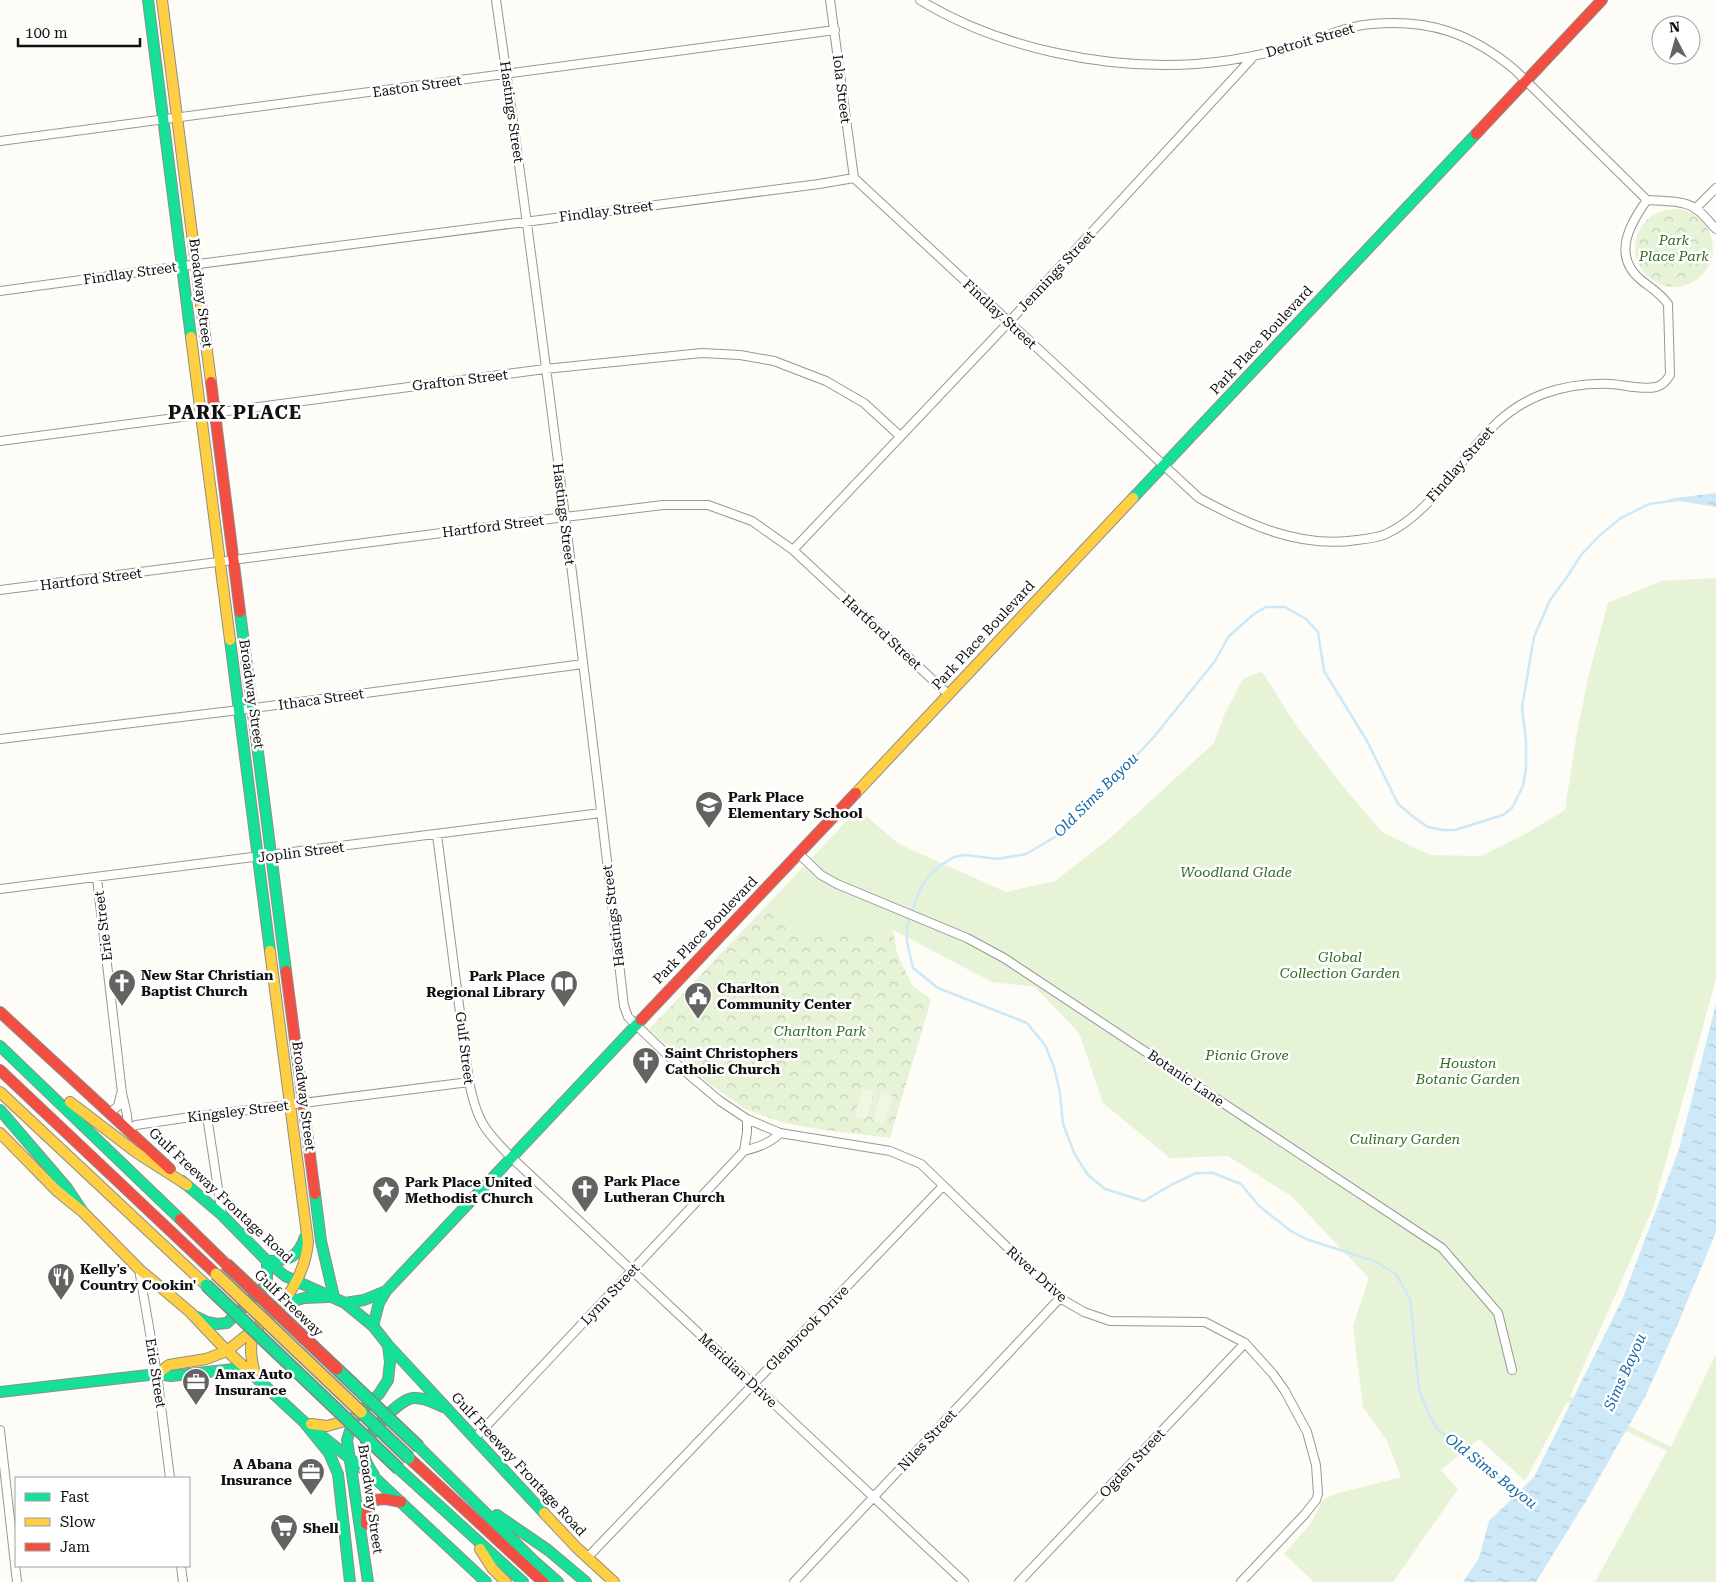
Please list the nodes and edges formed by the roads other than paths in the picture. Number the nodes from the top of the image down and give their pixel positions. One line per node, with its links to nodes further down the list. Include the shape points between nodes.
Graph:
1 (148, 0): 12 (main road, Broadway Street)
2 (162, 0): 11 (main road, Broadway Street)
3 (496, 0): 9 (street, Hastings Street)
4 (830, 0): 7 (street, Iola Street)
5 (920, 0): 8 (street, Detroit Street, via 1007,40 1090,58 1164,65)
6 (1602, 0): 10 (main road, Park Place Boulevard)
7 (835, 30): 9 (street, Easton Street); 14 (street, Iola Street)
8 (1254, 56): 10 (street, Detroit Street, via 1358,26 1426,25 1474,42 1499,57); 23 (street, Jennings Street)
9 (506, 74): 11 (street, Easton Street); 18 (street, Hastings Street)
10 (1526, 80): 16 (street, Detroit Street); 29 (main road, Park Place Boulevard)
11 (178, 118): 12 (street, Easton Street); 20 (main road, Broadway Street)
12 (164, 120): 13 (street, Easton Street); 21 (main road, Broadway Street)
13 (0, 141)
14 (854, 178): 18 (street, Findlay Street); 23 (street, Findlay Street)
15 (1716, 188): 17 (street)
16 (1646, 200): 17 (street); 29 (street, Findlay Street, via 1628,233 1625,254 1641,280 1659,292 1668,304 1670,375 1666,382 1647,388 1584,384 1534,398 1499,420 1437,494 1410,518 1386,534 1368,539 1340,542 1303,540 1258,527 1199,498)
17 (1695, 208): 19 (street)
18 (527, 221): 20 (street, Findlay Street); 24 (street, Hastings Street)
19 (1716, 228)
20 (196, 265): 21 (street, Findlay Street); 25 (main road, Broadway Street)
21 (183, 266): 22 (street, Findlay Street); 26 (main road, Broadway Street)
22 (0, 291)
23 (1008, 322): 27 (street, Jennings Street); 29 (street, Findlay Street)
24 (545, 369): 25 (street, Grafton Street); 27 (street, Grafton Street, via 702,352 774,361 826,381 864,403); 30 (street, Hastings Street)
25 (215, 412): 26 (street, Grafton Street); 32 (main road, Broadway Street)
26 (202, 413): 28 (street, Grafton Street); 33 (main road, Broadway Street)
27 (900, 436): 31 (street, Jennings Street)
28 (0, 441)
29 (1163, 466): 36 (main road, Park Place Boulevard)
30 (565, 517): 31 (street, Hartford Street, via 663,505 708,505 752,521); 32 (street, Hartford Street); 35 (street, Hastings Street)
31 (794, 550): 36 (street, Hartford Street)
32 (233, 560): 33 (street, Hartford Street); 37 (main road, Broadway Street)
33 (220, 562): 34 (street, Hartford Street); 38 (main road, Broadway Street)
34 (0, 590)
35 (583, 664): 37 (street, Ithaca Street); 40 (street, Hastings Street)
36 (949, 695): 42 (main road, Park Place Boulevard)
37 (253, 708): 38 (street, Ithaca Street); 43 (main road, Broadway Street)
38 (239, 710): 39 (street, Ithaca Street); 44 (main road, Broadway Street)
39 (0, 739)
40 (602, 813): 41 (street, Joplin Street); 50 (street, Hastings Street, via 624,1006)
41 (437, 835): 43 (street, Joplin Street); 53 (street, Gulf Street)
42 (798, 853): 50 (main road, Park Place Boulevard); 89 (street, Botanic Lane, via 821,875 968,938 1012,963 1442,1248 1498,1314)
43 (272, 855): 44 (street, Joplin Street); 47 (main road, Broadway Street)
44 (259, 857): 45 (street, Joplin Street); 49 (main road, Broadway Street)
45 (97, 878): 46 (street, Joplin Street); 56 (street, Erie Street)
46 (0, 889)
47 (292, 1011): 49 (main road); 57 (main road, Broadway Street)
48 (0, 1012): 60 (main road, Gulf Freeway Frontage Road)
49 (278, 1013): 58 (main road, Broadway Street)
50 (636, 1025): 62 (street, River Drive, via 682,1070 720,1102); 68 (main road, Park Place Boulevard)
51 (0, 1046): 54 (main road, Gulf Freeway)
52 (0, 1070): 118 (main road, bridge)
53 (469, 1082): 57 (street, Kingsley Street); 68 (street, Gulf Street, via 483,1127)
54 (38, 1083): 69 (main road, via 64,1097 137,1153); 102 (main road, Gulf Freeway, bridge)
55 (0, 1092): 105 (main road, bridge, via 398,1469)
56 (122, 1092): 60 (street, via 118,1106); 63 (street, Erie Street)
57 (303, 1102): 58 (street, Kingsley Street); 79 (main road, Broadway Street, via 321,1240)
58 (290, 1104): 61 (street, Kingsley Street); 73 (main road, Broadway Street)
59 (0, 1110): 71 (main road, via 67,1188)
60 (110, 1113): 63 (main road, Gulf Freeway Frontage Road)
61 (208, 1116): 63 (street, Kingsley Street, via 136,1125); 72 (street)
62 (747, 1119): 64 (street, River Drive); 67 (street)
63 (128, 1129): 69 (main road, Gulf Freeway Frontage Road)
64 (780, 1132): 67 (street, Lynn Street, via 774,1139); 70 (street, River Drive, via 890,1151 921,1164)
65 (0, 1133): 66 (main road)
66 (4, 1143): 71 (main road)
67 (744, 1151): 76 (street, Lynn Street)
68 (512, 1158): 76 (street, Meridian Drive); 78 (main road, Park Place Boulevard)
69 (187, 1185): 72 (main road, Gulf Freeway Frontage Road)
70 (943, 1186): 80 (street, River Drive); 92 (street, Glenbrook Drive)
71 (83, 1212): 75 (main road)
72 (222, 1215): 74 (main road, Gulf Freeway Frontage Road)
73 (306, 1226): 74 (main road, via 305,1239 298,1252 285,1261); 77 (main road, Broadway Street, via 307,1251 302,1271)
74 (267, 1261): 77 (main road, Gulf Freeway Frontage Road); 83 (main road, via 265,1286 226,1323 207,1322)
75 (139, 1269): 83 (main road); 90 (street, Erie Street)
76 (632, 1270): 92 (street, Meridian Drive); 98 (street, Lynn Street)
77 (295, 1281): 79 (main road, Gulf Freeway Frontage Road); 82 (main road, Broadway Street)
78 (386, 1291): 81 (main road, Park Place Boulevard); 84 (main road, Park Place Boulevard)
79 (334, 1297): 81 (main road, Gulf Freeway Frontage Road); 82 (main road, via 307,1296)
80 (1060, 1298): 86 (street, River Drive, via 1084,1312 1110,1321 1205,1322); 103 (street, Niles Street)
81 (345, 1303): 84 (main road, Gulf Freeway Frontage Road)
82 (280, 1305): 85 (main road, Broadway Street)
83 (190, 1312): 88 (main road)
84 (373, 1326): 87 (main road, Gulf Freeway Frontage Road)
85 (257, 1327): 88 (main road); 91 (main road, via 250,1352)
86 (1246, 1343): 124 (street, Ogden Street); 125 (street, River Drive, via 1285,1391 1307,1432 1316,1466 1318,1494 1305,1514)
87 (388, 1345): 94 (main road, Gulf Freeway Frontage Road); 95 (main road, via 390,1366 383,1390)
88 (227, 1351): 90 (main road, via 206,1359 170,1365); 91 (main road)
89 (1512, 1370)
90 (157, 1374): 91 (main road, via 171,1376 234,1369); 93 (main road); 100 (street, Erie Street)
91 (255, 1375): 96 (main road)
92 (753, 1384): 103 (street, Meridian Drive); 107 (street, Glenbrook Drive)
93 (0, 1392)
94 (450, 1411): 98 (main road, Gulf Freeway Frontage Road); 101 (main road, via 421,1398 400,1403 394,1408 363,1450)
95 (354, 1418): 96 (main road, via 321,1427); 99 (main road, Broadway Street, via 347,1440)
96 (303, 1421): 99 (main road); 113 (main road, via 329,1453 338,1474)
97 (0, 1430): 108 (street)
98 (475, 1438): 107 (main road, Gulf Freeway Frontage Road)
99 (350, 1458): 101 (main road); 106 (main road, Broadway Street)
100 (170, 1477)
101 (377, 1480): 104 (main road)
102 (472, 1498): 119 (main road, Gulf Freeway); 120 (main road, via 548,1550)
103 (873, 1498): 122 (street, Niles Street); 123 (street, Meridian Drive)
104 (401, 1502): 106 (main road, via 388,1498 374,1500 364,1512 366,1526); 115 (main road)
105 (468, 1531): 116 (main road, via 492,1568); 117 (main road)
106 (361, 1536): 114 (main road, Broadway Street)
107 (588, 1558): 121 (main road, Gulf Freeway Frontage Road)
108 (15, 1564)
109 (15, 1567): 111 (street)
110 (181, 1567): 112 (street)
111 (17, 1582)
112 (183, 1582)
113 (350, 1582)
114 (368, 1582)
115 (486, 1582)
116 (506, 1582)
117 (523, 1582)
118 (543, 1582)
119 (558, 1582)
120 (586, 1582)
121 (614, 1582)
122 (794, 1582)
123 (964, 1582)
124 (1019, 1582)
125 (1241, 1582)

